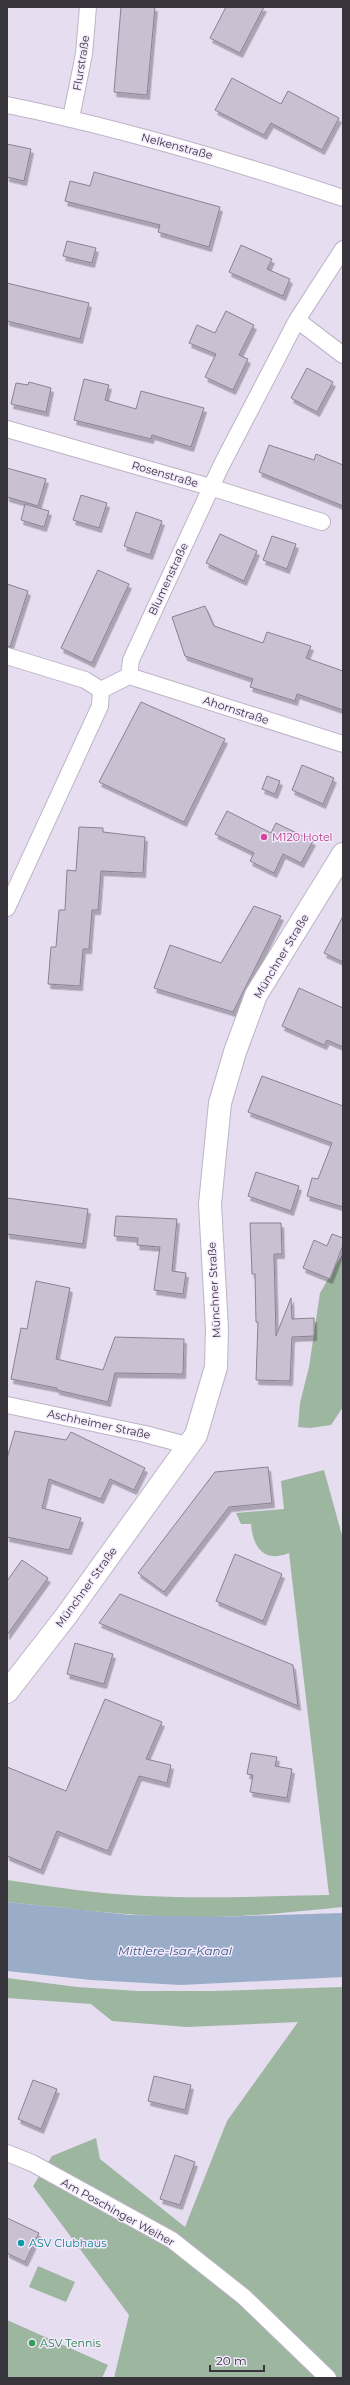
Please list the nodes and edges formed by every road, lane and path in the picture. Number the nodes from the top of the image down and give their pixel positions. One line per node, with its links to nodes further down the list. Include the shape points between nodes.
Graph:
1 (88, 7): 3 (street, Flurstraße, via 84,54)
2 (7, 106): 3 (street, Nelkenstraße)
3 (71, 118): 4 (street, Nelkenstraße, via 227,159)
4 (343, 198)
5 (343, 249): 6 (street, Blumenstraße)
6 (297, 320): 7 (street); 9 (street, Blumenstraße)
7 (343, 355)
8 (7, 429): 9 (street, Rosenstraße)
9 (210, 487): 10 (street, Rosenstraße); 12 (street, Blumenstraße, via 131,660)
10 (322, 522)
11 (7, 656): 13 (street, via 85,680)
12 (129, 676): 13 (street); 14 (street, Ahornstraße)
13 (101, 690): 16 (street, via 100,706)
14 (343, 744)
15 (343, 854): 18 (main road, Münchner Straße, via 256,995 220,1103 210,1204 217,1329 216,1367)
16 (7, 908)
17 (7, 1405): 18 (street, Aschheimer Straße, via 146,1434)
18 (190, 1446): 19 (main road, Münchner Straße)
19 (7, 1692)
20 (7, 2153): 21 (street, Am Poschinger Weiher, via 172,2240 244,2297)
21 (328, 2378)

